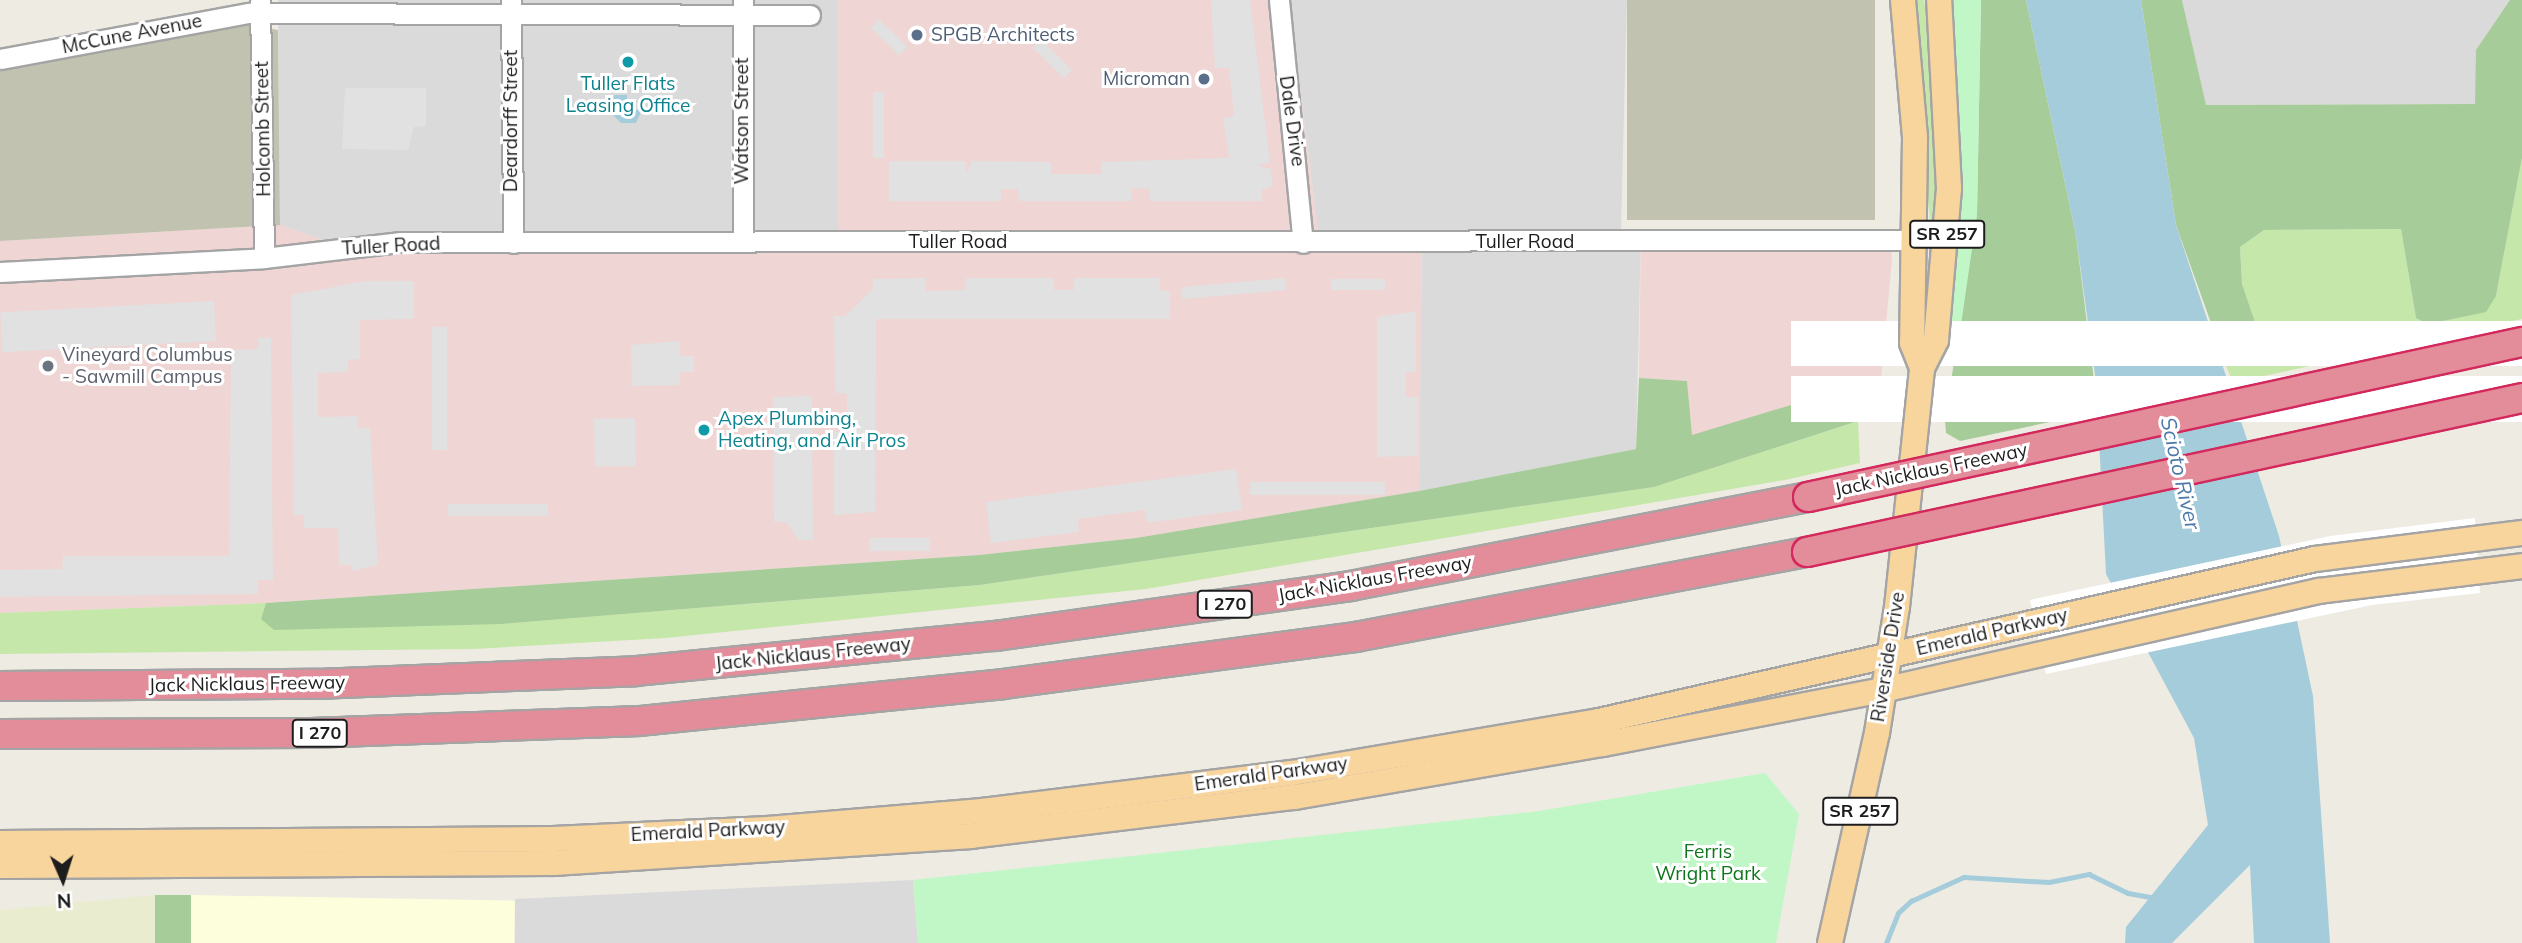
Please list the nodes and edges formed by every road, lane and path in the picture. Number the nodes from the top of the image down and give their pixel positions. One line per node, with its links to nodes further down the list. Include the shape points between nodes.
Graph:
1 (1279, 0): 12 (street, Dale Drive)
2 (1903, 0): 9 (main road, Riverside Drive / SR 257)
3 (1939, 0): 16 (main road, Riverside Drive / SR 257, via 1950,188 1936,341)
4 (260, 6): 5 (street, McCune Avenue); 8 (street, McCune Avenue); 13 (street, Holcomb Street)
5 (511, 8): 6 (street, McCune Avenue); 11 (street, Deardorff Street)
6 (743, 8): 7 (street, McCune Avenue); 10 (street, Watson Street)
7 (810, 15)
8 (0, 59)
9 (1917, 240): 12 (street, Tuller Road); 16 (main road, Riverside Drive / SR 257, via 1912,343)
10 (743, 242): 11 (street, Tuller Road); 12 (street, Tuller Road)
11 (513, 243): 13 (street, Tuller Road, via 373,244)
12 (1304, 243)
13 (264, 258): 14 (street, Tuller Road)
14 (0, 272)
15 (2522, 342): 21 (highway, Jack Nicklaus Freeway / I 270, bridge, via 1808,497 1350,586 996,636 636,671 317,684)
16 (1922, 368): 20 (main road, Riverside Drive / SR 257)
17 (2522, 398): 23 (highway, I 270, bridge, via 1807,552 1356,637 1003,684 640,721 311,733)
18 (2522, 533): 20 (main road, Emerald Parkway, via 2342,554)
19 (2522, 566): 22 (main road, Emerald Parkway, via 2332,589)
20 (1889, 656): 22 (main road, Riverside Drive / SR 257); 24 (main road, Emerald Parkway, via 1572,726 1292,773 982,811 553,839)
21 (0, 686)
22 (1884, 690): 25 (main road, Emerald Parkway, via 1295,797 971,836 554,863); 26 (main road, Riverside Drive / SR 257)
23 (0, 734)
24 (0, 843)
25 (0, 866)
26 (1830, 943)

